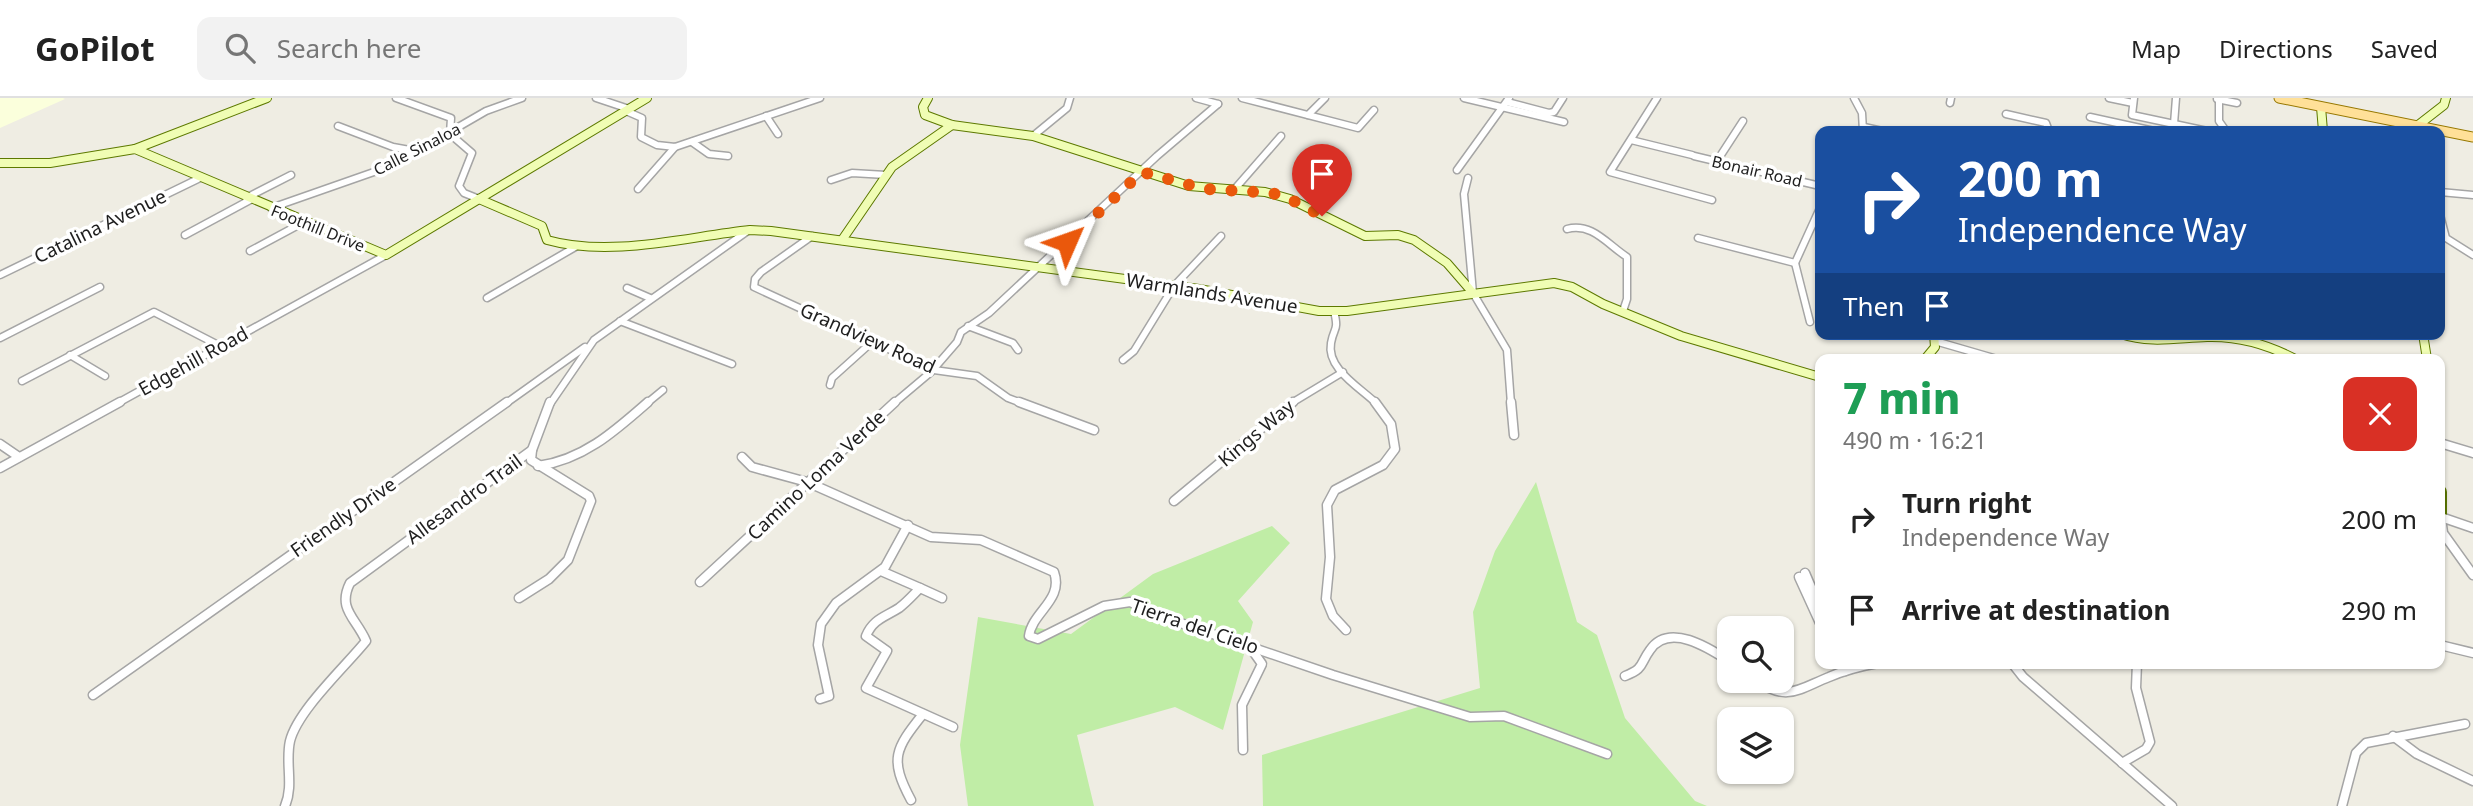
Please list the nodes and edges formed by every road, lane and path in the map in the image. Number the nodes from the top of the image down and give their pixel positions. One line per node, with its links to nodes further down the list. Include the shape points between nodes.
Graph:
1 (267, 98): 53 (street)
2 (396, 98): 45 (street, Warmlands Avenue, via 448,115)
3 (522, 98): 45 (street, Calle Sinaloa, via 486,111)
4 (596, 98): 26 (street)
5 (647, 98): 26 (street, Foothill Drive)
6 (820, 98): 30 (street)
7 (928, 98): 35 (street, via 925,115)
8 (1070, 98): 47 (street, via 1067,108)
9 (1196, 98): 59 (street, Camino Loma Verde, via 1218,104)
10 (1242, 98): 21 (street)
11 (1325, 98): 29 (street)
12 (1464, 98): 23 (street)
13 (1563, 98): 23 (street, via 1549,113)
14 (1657, 98): 50 (street)
15 (1854, 98): 37 (street)
16 (2109, 98): 22 (street)
17 (2176, 98): 34 (street)
18 (2279, 98): 25 (main road)
19 (2445, 98): 43 (street, via 2444,106)
20 (2217, 99): 24 (street); 41 (street)
21 (1259, 100): 29 (street)
22 (2133, 101): 34 (street, via 2132,115)
23 (1506, 102): 33 (street); 58 (street)
24 (2237, 103)
25 (2321, 107): 42 (street); 43 (main road)
26 (627, 110): 52 (street, via 642,118 644,141); 71 (street, Foothill Drive)
27 (1374, 110): 29 (street, via 1357,128)
28 (2006, 114): 38 (street)
29 (1308, 115)
30 (766, 116): 46 (street); 51 (street)
31 (2090, 117): 39 (street)
32 (1743, 121): 56 (street)
33 (1564, 122)
34 (2174, 124): 40 (street)
35 (952, 125): 47 (street); 61 (street, via 901,159)
36 (338, 126): 54 (street)
37 (1864, 126)
38 (2047, 126)
39 (2119, 126)
40 (2183, 126)
41 (2222, 126)
42 (2323, 126)
43 (2417, 126)
44 (2445, 132): 49 (main road)
45 (450, 134): 54 (street, Calle Sinaloa); 71 (street, Warmlands Avenue, via 472,153 460,176 461,191)
46 (778, 134)
47 (1033, 136): 59 (street)
48 (1281, 136): 67 (street)
49 (2473, 138)
50 (1631, 140): 56 (street, Bonair Road); 72 (street, via 1610,172)
51 (692, 142): 52 (street); 55 (street, via 709,154)
52 (675, 147): 66 (street)
53 (135, 149): 57 (street, via 50,163); 62 (street, Foothill Drive)
54 (415, 151): 73 (street, Calle Sinaloa, via 382,169)
55 (728, 156)
56 (1717, 161): 65 (street, Bonair Road)
57 (0, 163)
58 (1457, 170)
59 (1142, 172): 67 (street, via 1189,186); 89 (street, Camino Loma Verde)
60 (291, 175): 70 (street)
61 (886, 175): 64 (street, via 852,173); 83 (street)
62 (200, 178): 70 (street, Foothill Drive); 90 (street, Catalina Avenue)
63 (1468, 178): 94 (street, via 1464,194)
64 (831, 180)
65 (1815, 185)
66 (638, 189)
67 (1233, 191): 94 (street, via 1290,199 1365,236 1408,237 1447,263)
68 (2445, 192): 69 (street)
69 (2473, 195)
70 (248, 199): 73 (street, Foothill Drive); 79 (street)
71 (479, 199): 84 (street, Warmlands Avenue, via 542,226 547,240 555,244); 86 (street, Foothill Drive)
72 (1712, 200)
73 (270, 208): 75 (street, Foothill Drive)
74 (1815, 219): 88 (street)
75 (304, 222): 85 (street); 86 (street, Foothill Drive)
76 (1567, 229): 98 (street, via 1590,229 1628,257 1628,303)
77 (750, 230): 80 (street, Warmlands Avenue); 84 (street, Warmlands Avenue, via 605,247); 96 (street, Allesandro Trail)
78 (2445, 234): 87 (street)
79 (185, 235)
80 (812, 236): 83 (street, Warmlands Avenue); 106 (street, Grandview Road, via 761,272 754,287)
81 (1221, 236): 91 (street)
82 (1698, 238): 88 (street)
83 (842, 240): 89 (street, Warmlands Avenue)
84 (577, 246): 95 (street)
85 (250, 251)
86 (386, 255): 107 (street, Edgehill Road)
87 (2473, 255)
88 (1795, 263): 100 (street)
89 (1039, 267): 91 (street, Warmlands Avenue); 101 (street, Camino Loma Verde)
90 (0, 275)
91 (1174, 286): 97 (street, Warmlands Avenue); 112 (street, via 1134,351)
92 (100, 287): 102 (street)
93 (626, 288): 96 (street)
94 (1474, 293): 97 (street, Warmlands Avenue); 98 (street, Warmlands Avenue, via 1553,283 1572,287); 122 (street, via 1507,350)
95 (487, 298)
96 (650, 298): 99 (street, Allesandro Trail)
97 (1334, 311): 115 (street, via 1338,329 1331,352)
98 (1623, 312): 117 (street, Warmlands Avenue, via 1681,336)
99 (620, 321): 103 (street, Allesandro Trail); 113 (street)
100 (1810, 322)
101 (968, 326): 108 (street, via 1013,343); 114 (street, Camino Loma Verde)
102 (0, 338)
103 (594, 340): 125 (street, Allesandro Trail, via 551,400); 155 (street, Friendly Drive)
104 (1941, 340): 109 (street)
105 (2246, 340): 110 (street)
106 (872, 342): 114 (street, Grandview Road); 119 (street)
107 (220, 346): 111 (street, via 154,312); 127 (street, Edgehill Road)
108 (1018, 350)
109 (1982, 354)
110 (2286, 354)
111 (70, 355): 116 (street); 118 (street)
112 (1123, 360)
113 (732, 364)
114 (934, 370): 121 (street, Grandview Road, via 982,378 1008,398); 131 (street, Camino Loma Verde)
115 (1343, 372): 132 (street, Kings Way, via 1290,404); 145 (street, via 1379,405 1395,436 1386,463 1336,489 1327,504 1331,555 1326,600 1329,612)
116 (105, 376)
117 (1815, 376)
118 (22, 381)
119 (830, 385)
120 (663, 390): 129 (street, via 582,454 556,466)
121 (1094, 430)
122 (1514, 435)
123 (0, 444): 127 (street)
124 (2445, 445): 126 (street)
125 (532, 450): 129 (street, via 531,460); 166 (street, Allesandro Trail, via 351,583 342,595 343,606 366,641 307,711 291,738 290,794)
126 (2473, 453)
127 (19, 457): 130 (street, Edgehill Road)
128 (741, 457): 131 (street, Tierra del Cielo, via 752,467)
129 (538, 466): 141 (street, via 591,501 567,562)
130 (0, 468)
131 (807, 482): 134 (street, Tierra del Cielo); 139 (street, Camino Loma Verde)
132 (1174, 501)
133 (2445, 519): 135 (street)
134 (908, 525): 137 (street); 146 (street, Tierra del Cielo, via 944,540 981,540 1054,572 1058,582 1053,597 1029,636 1038,639 1104,606 1130,602)
135 (2473, 528)
136 (2445, 536): 138 (street)
137 (881, 570): 140 (street); 156 (street, via 836,603 821,624 818,645 829,696)
138 (2473, 575)
139 (700, 582)
140 (920, 588): 142 (street); 157 (street, via 869,626 866,636 887,650 866,688)
141 (519, 598)
142 (942, 598)
143 (1815, 599): 144 (street, via 1802,575)
144 (1815, 610)
145 (1346, 630)
146 (1247, 645): 161 (street, via 1262,664 1242,705); 162 (street, Tierra del Cielo, via 1469,718 1504,716 1534,725)
147 (2445, 646): 148 (street)
148 (2473, 653)
149 (1717, 654): 153 (street, via 1700,643 1668,639 1652,646 1640,670)
150 (1840, 669): 154 (street, via 1796,694)
151 (2017, 669): 163 (street)
152 (2137, 669): 163 (street, via 2136,688 2150,742)
153 (1625, 676)
154 (1789, 693)
155 (93, 695)
156 (820, 699)
157 (923, 714): 159 (street); 165 (street, via 901,741 895,758 897,774)
158 (2465, 724): 160 (street)
159 (953, 727)
160 (2393, 736): 164 (street, via 2417,754); 168 (street, via 2366,743 2356,753)
161 (1243, 750)
162 (1606, 754)
163 (2122, 763): 167 (street)
164 (2473, 780)
165 (911, 800)
166 (285, 806)
167 (2172, 806)
168 (2342, 806)

